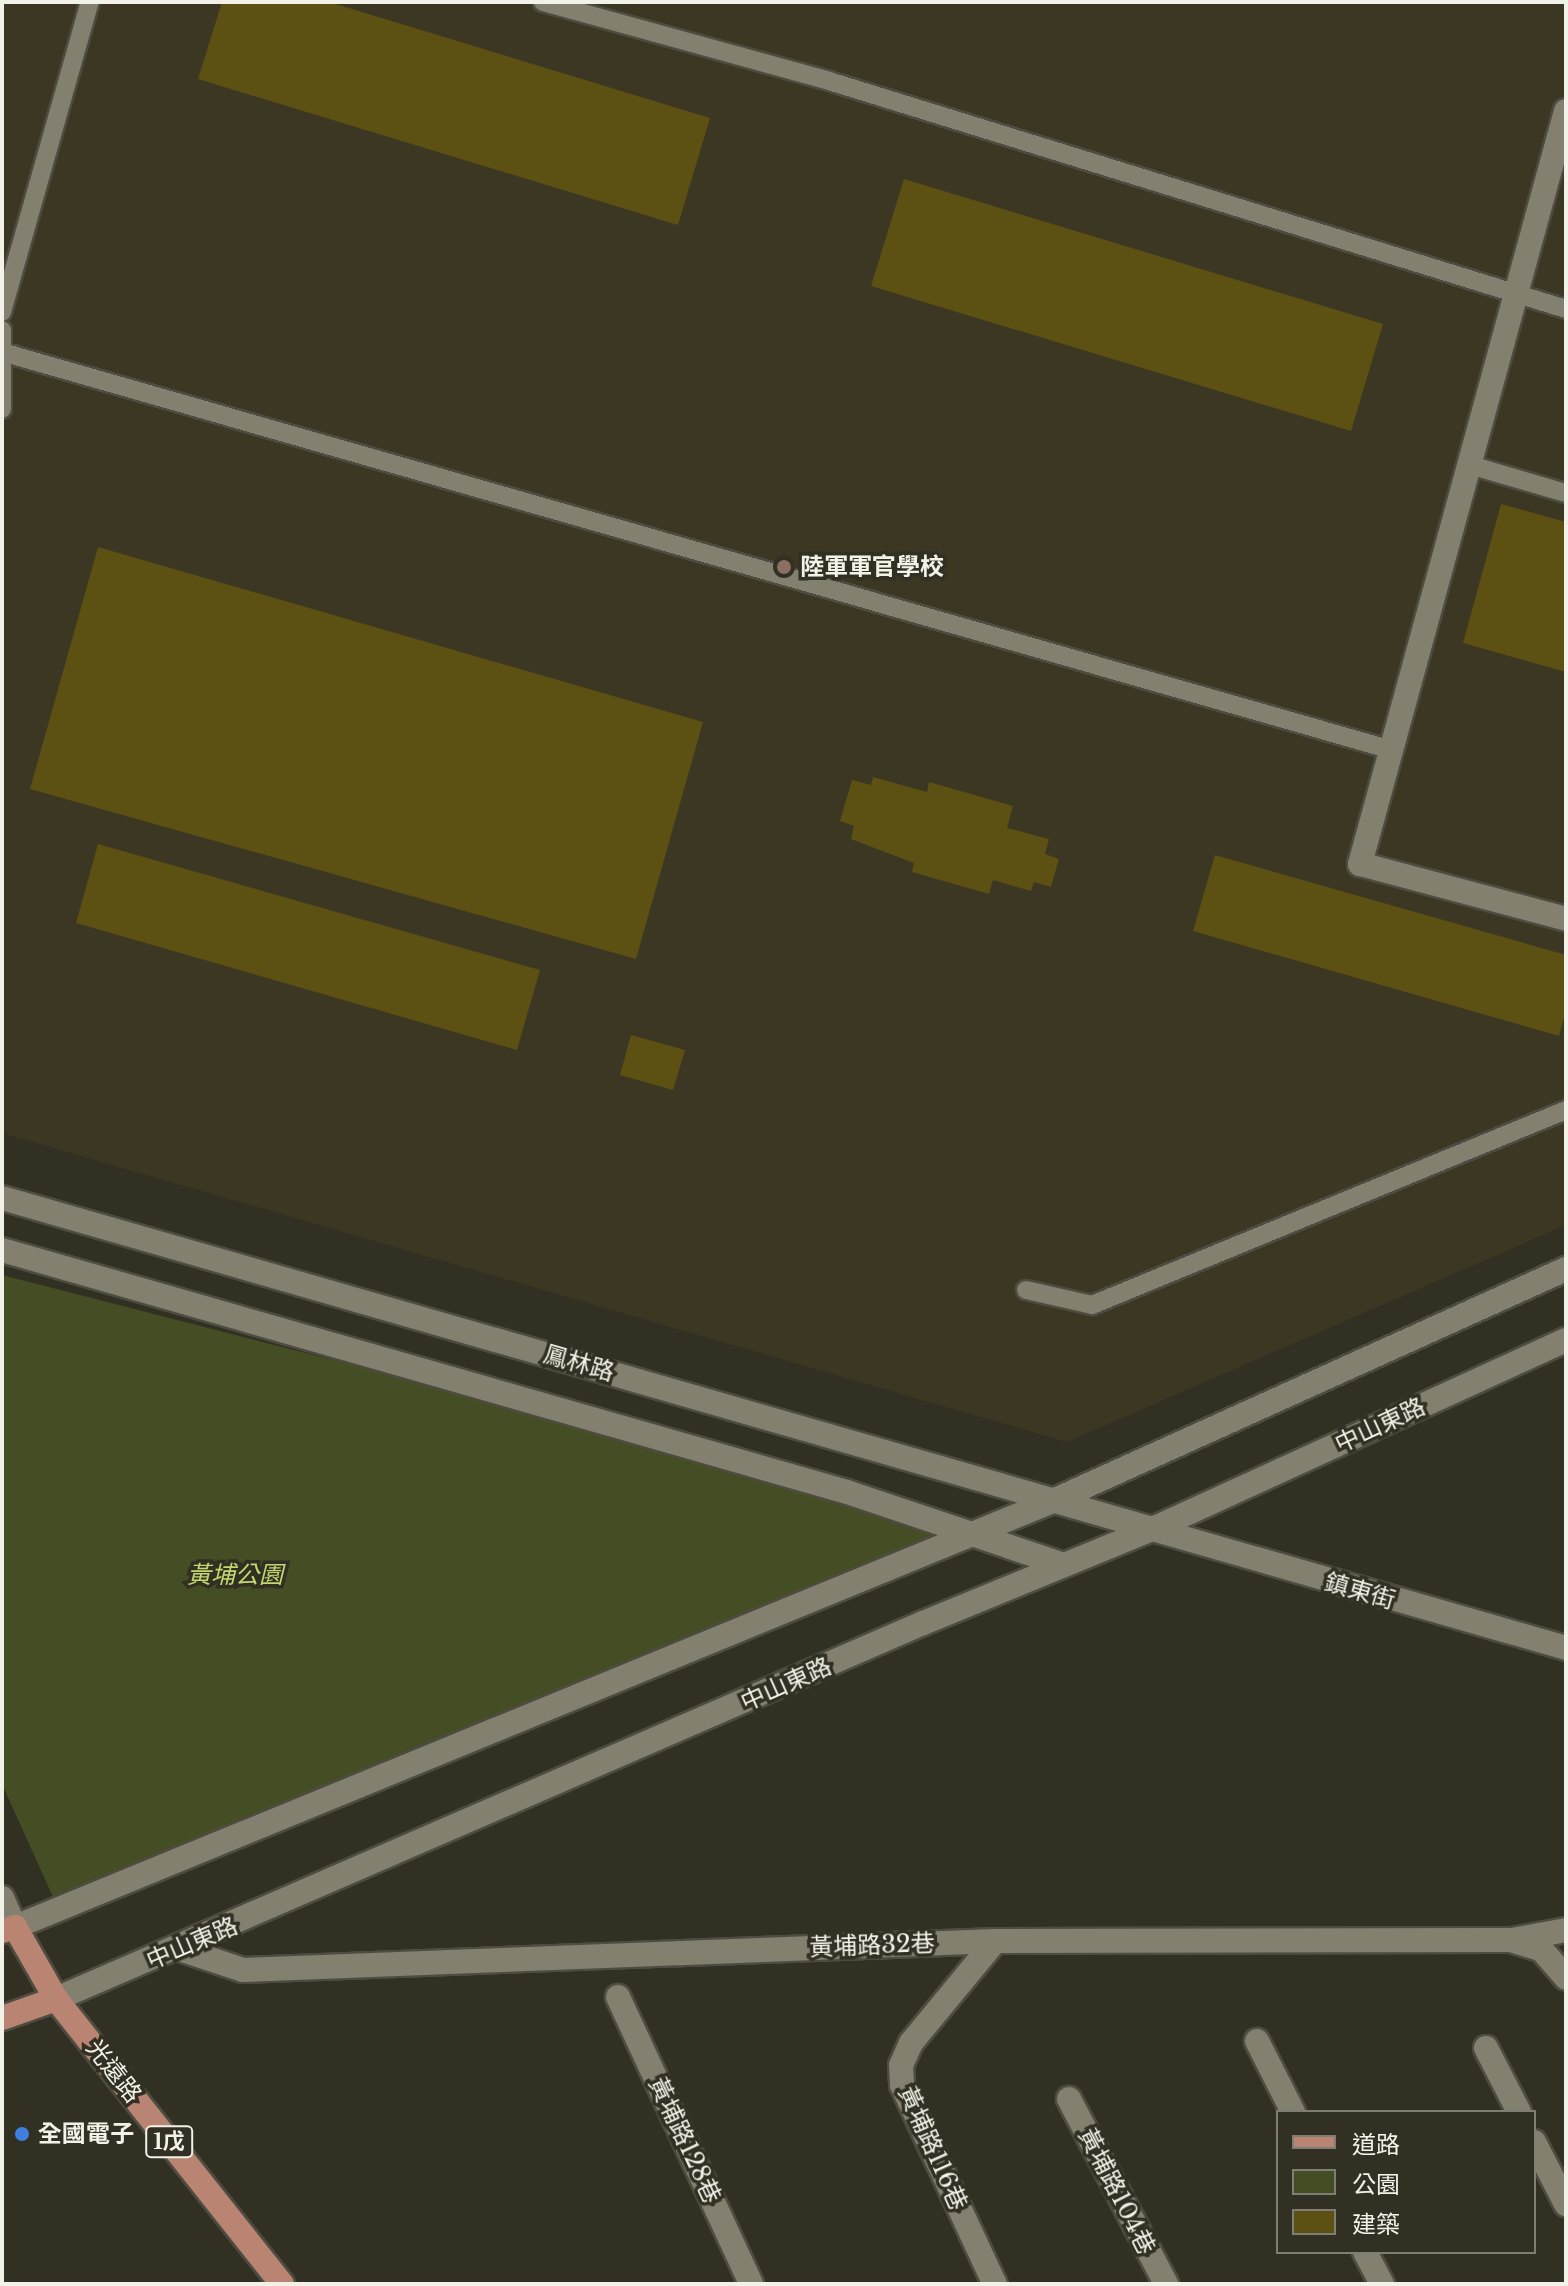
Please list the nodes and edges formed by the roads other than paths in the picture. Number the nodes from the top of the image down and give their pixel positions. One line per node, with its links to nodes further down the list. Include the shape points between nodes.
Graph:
1 (90, 2): 6 (lane)
2 (543, 2): 4 (lane, via 829,81)
3 (1566, 111): 4 (street)
4 (1516, 295): 5 (lane); 10 (street)
5 (1566, 309)
6 (2, 312)
7 (2, 330): 8 (lane)
8 (3, 352): 9 (lane); 12 (lane)
9 (2, 409)
10 (1470, 465): 11 (lane); 12 (street)
11 (1566, 493)
12 (1392, 750): 13 (street, via 1360,864)
13 (1566, 919)
14 (1566, 1110): 18 (lane, via 1092,1305)
15 (2, 1198): 20 (street, 鳳林路)
16 (2, 1250): 22 (street, via 847,1492)
17 (1566, 1269): 20 (street)
18 (1026, 1290)
19 (1566, 1340): 21 (street, 中山東路)
20 (1055, 1500): 21 (street, 鳳林路); 22 (street)
21 (1155, 1528): 23 (street, 中山東路); 24 (street, 鎮東街)
22 (966, 1536): 23 (street); 26 (street)
23 (1061, 1564): 30 (street, 中山東路)
24 (1566, 1648)
25 (2, 1898): 26 (street)
26 (9, 1929): 33 (main road, 光遠路 / 1戊)
27 (1566, 1930): 28 (street, 黃埔路32巷)
28 (1512, 1940): 29 (street, 黃埔路32巷); 31 (street, via 1541,1949)
29 (995, 1941): 30 (street, 黃埔路32巷, via 243,1970); 45 (street, 黃埔路116巷, via 911,2043 901,2065 902,2085)
30 (180, 1949): 33 (street, 中山東路)
31 (1566, 1978)
32 (618, 1997): 44 (street, 黃埔路128巷)
33 (56, 1999): 34 (main road, 中山東路); 43 (main road, 光遠路 / 1戊)
34 (2, 2018)
35 (1257, 2041): 38 (street)
36 (1486, 2048): 39 (street)
37 (1069, 2099): 46 (street, 黃埔路104巷)
38 (1292, 2110)
39 (1518, 2110)
40 (1536, 2146): 41 (street)
41 (1566, 2204)
42 (1366, 2254): 47 (street)
43 (282, 2284)
44 (751, 2284)
45 (995, 2284)
46 (1166, 2284)
47 (1382, 2284)

